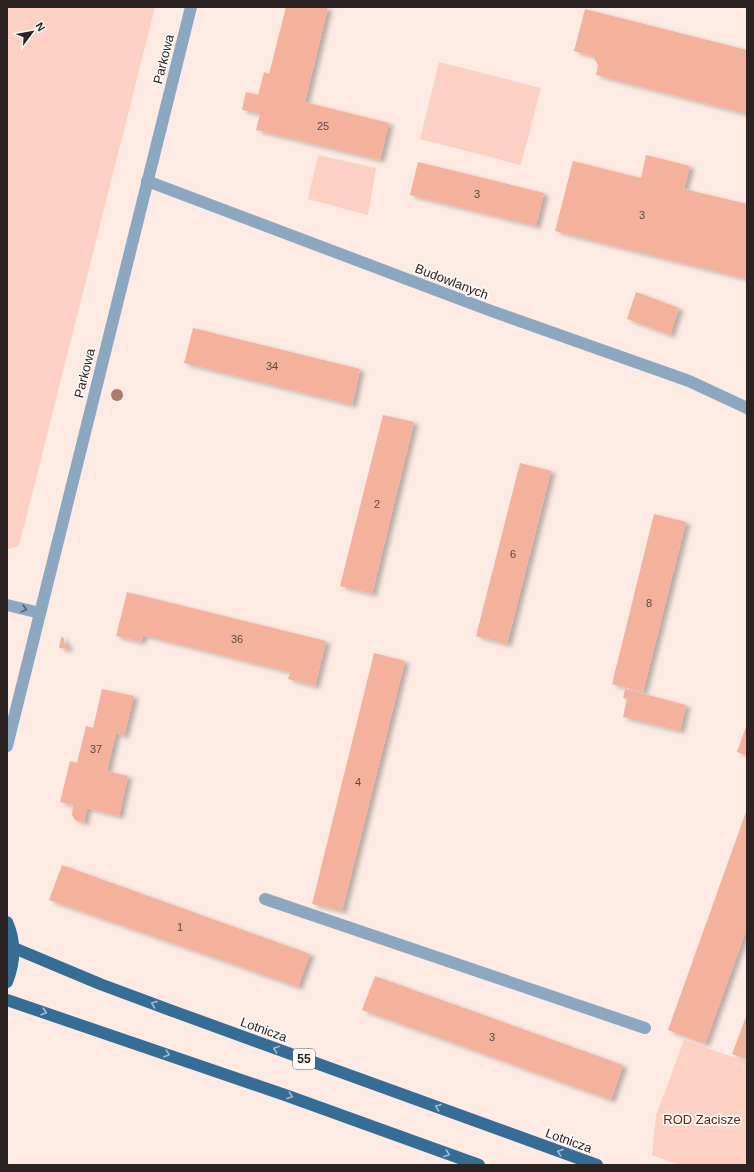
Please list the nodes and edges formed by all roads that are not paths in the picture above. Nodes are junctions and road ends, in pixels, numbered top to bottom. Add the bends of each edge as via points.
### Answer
1 (191, 7) edge
2 (147, 181) junction
3 (747, 408) edge
4 (7, 605) edge
5 (40, 613) junction
6 (7, 746) edge
7 (265, 899) dead end
8 (7, 922) edge
9 (14, 948) junction
10 (7, 982) edge
11 (7, 1000) edge
12 (645, 1028) dead end
13 (479, 1165) edge
14 (597, 1165) edge

1 - 2 street, Parkowa
2 - 3 street, Budowlanych via 486,309 689,381
2 - 5 street, Parkowa
4 -> 5 street
5 - 6 street, Parkowa
7 - 12 street
8 - 9 main road
9 - 10 main road via 13,965
14 -> 9 main road, Lotnicza / 55 via 100,984
11 -> 13 main road via 285,1095

